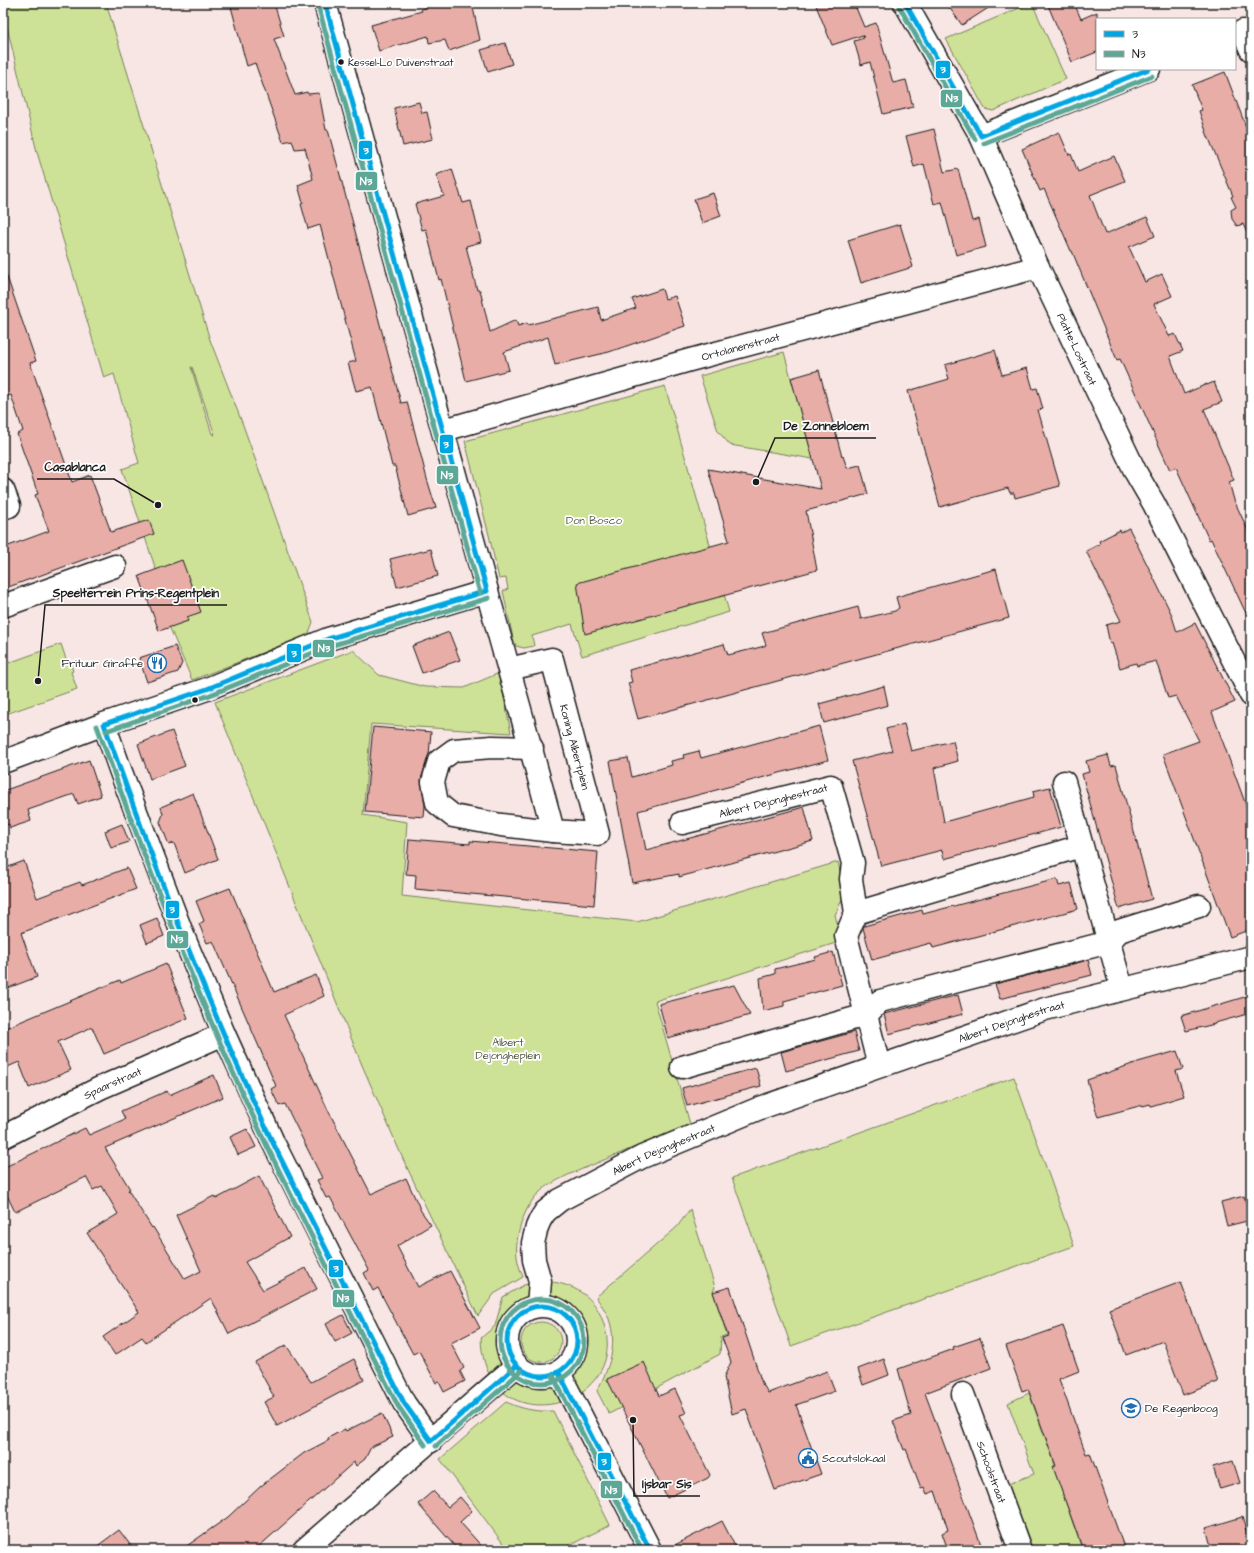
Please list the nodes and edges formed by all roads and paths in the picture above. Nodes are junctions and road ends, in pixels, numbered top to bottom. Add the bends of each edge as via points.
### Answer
1 (325, 3) edge
2 (905, 3) edge
3 (1146, 70) edge
4 (981, 136) junction
5 (1038, 268) junction
6 (444, 430) junction
7 (3, 490) edge
8 (3, 508) edge
9 (115, 566) dead end
10 (487, 591) junction
11 (3, 606) edge
12 (509, 669) junction
13 (1251, 695) edge
14 (104, 724) junction
15 (532, 748) junction
16 (3, 762) edge
17 (1064, 782) dead end
18 (682, 823) dead end
19 (553, 831) junction
20 (1081, 846) junction
21 (1199, 906) dead end
22 (856, 913) junction
23 (1109, 942) junction
24 (1251, 957) edge
25 (1122, 989) junction
26 (866, 1015) junction
27 (224, 1034) junction
28 (879, 1066) junction
29 (682, 1067) dead end
30 (3, 1137) edge
31 (538, 1306) junction
32 (516, 1366) junction
33 (559, 1373) junction
34 (963, 1394) dead end
35 (431, 1441) junction
36 (304, 1550) edge
37 (650, 1550) edge
38 (1020, 1550) edge

1 - 6 street
2 - 4 street, Platte-Lostraat
3 - 4 street
4 - 5 street, Platte-Lostraat
5 - 6 street, Ortolanenstraat via 690,360
5 - 13 street, Platte-Lostraat via 1136,473
6 - 10 street
7 - 8 street via 9,506
9 - 11 street
10 - 12 street
10 - 14 street via 328,639 207,689
12 - 15 street
12 - 19 street, Koning Albertplein via 552,659 598,834
14 - 16 street
14 - 27 street via 182,933
15 - 19 street
15 - 19 street, Koning Albertplein via 492,747 454,750 439,761 433,782 437,803 453,816
17 - 20 street
18 - 22 street, Albert Dejonghestraat via 831,786 854,863 851,879
20 - 22 street
20 - 23 street
21 - 23 street via 1119,931
22 - 26 street via 846,936
23 - 25 street
23 - 26 street via 880,1001
24 - 25 street, Albert Dejonghestraat
25 - 28 street, Albert Dejonghestraat via 1045,1009
26 - 28 street
26 - 29 street
27 - 30 street, Spaarstraat via 100,1088
27 - 35 street via 272,1142 404,1403
28 - 31 street, Albert Dejonghestraat via 760,1108 673,1143 552,1206 540,1220 533,1243 534,1260 540,1281
31 - 32 street via 526,1310 516,1318 508,1333 506,1342
31 - 33 street via 562,1311 572,1323 578,1337 571,1363
32 - 33 street via 530,1375 546,1377
32 - 35 street
33 - 37 street
34 - 38 street, Schoolstraat
35 - 36 street

